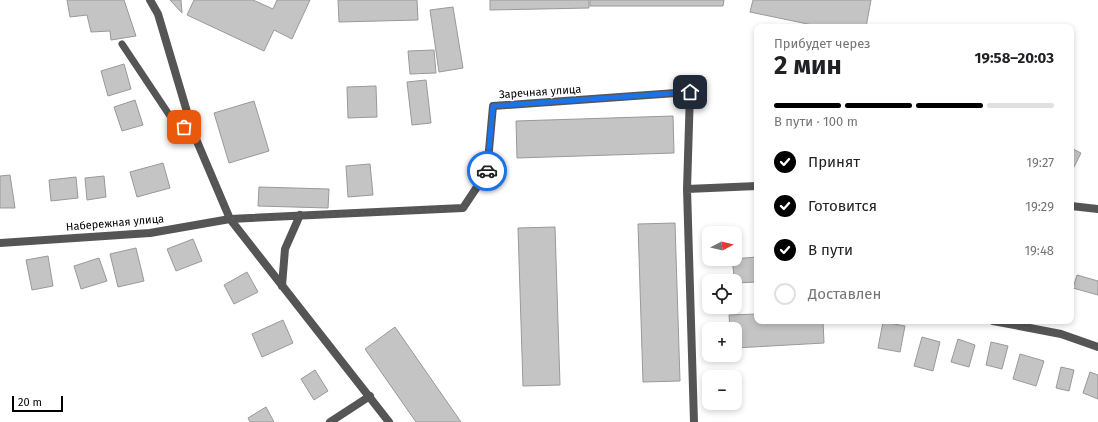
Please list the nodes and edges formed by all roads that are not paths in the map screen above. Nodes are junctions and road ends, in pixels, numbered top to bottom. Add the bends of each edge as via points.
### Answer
1 (150, 0) edge
2 (122, 44) dead end
3 (193, 132) junction
4 (754, 186) edge
5 (688, 189) junction
6 (1074, 206) edge
7 (1098, 209) edge
8 (300, 215) junction
9 (230, 219) junction
10 (0, 243) edge
11 (282, 286) junction
12 (1009, 324) edge
13 (1098, 346) edge
14 (370, 396) junction
15 (330, 422) edge
16 (389, 422) edge
17 (694, 422) edge

1 - 3 street via 158,14
2 - 3 lane via 174,122
3 - 9 street
4 - 5 street
5 - 8 street, Заречная улица via 690,92 493,106 487,172 463,208
5 - 17 street, Заречная улица
6 - 7 street
8 - 9 street, Заречная улица
8 - 11 street via 285,248
9 - 10 street, Набережная улица via 150,233
9 - 11 street
11 - 14 street
12 - 13 street via 1061,334
14 - 15 street
14 - 16 street

